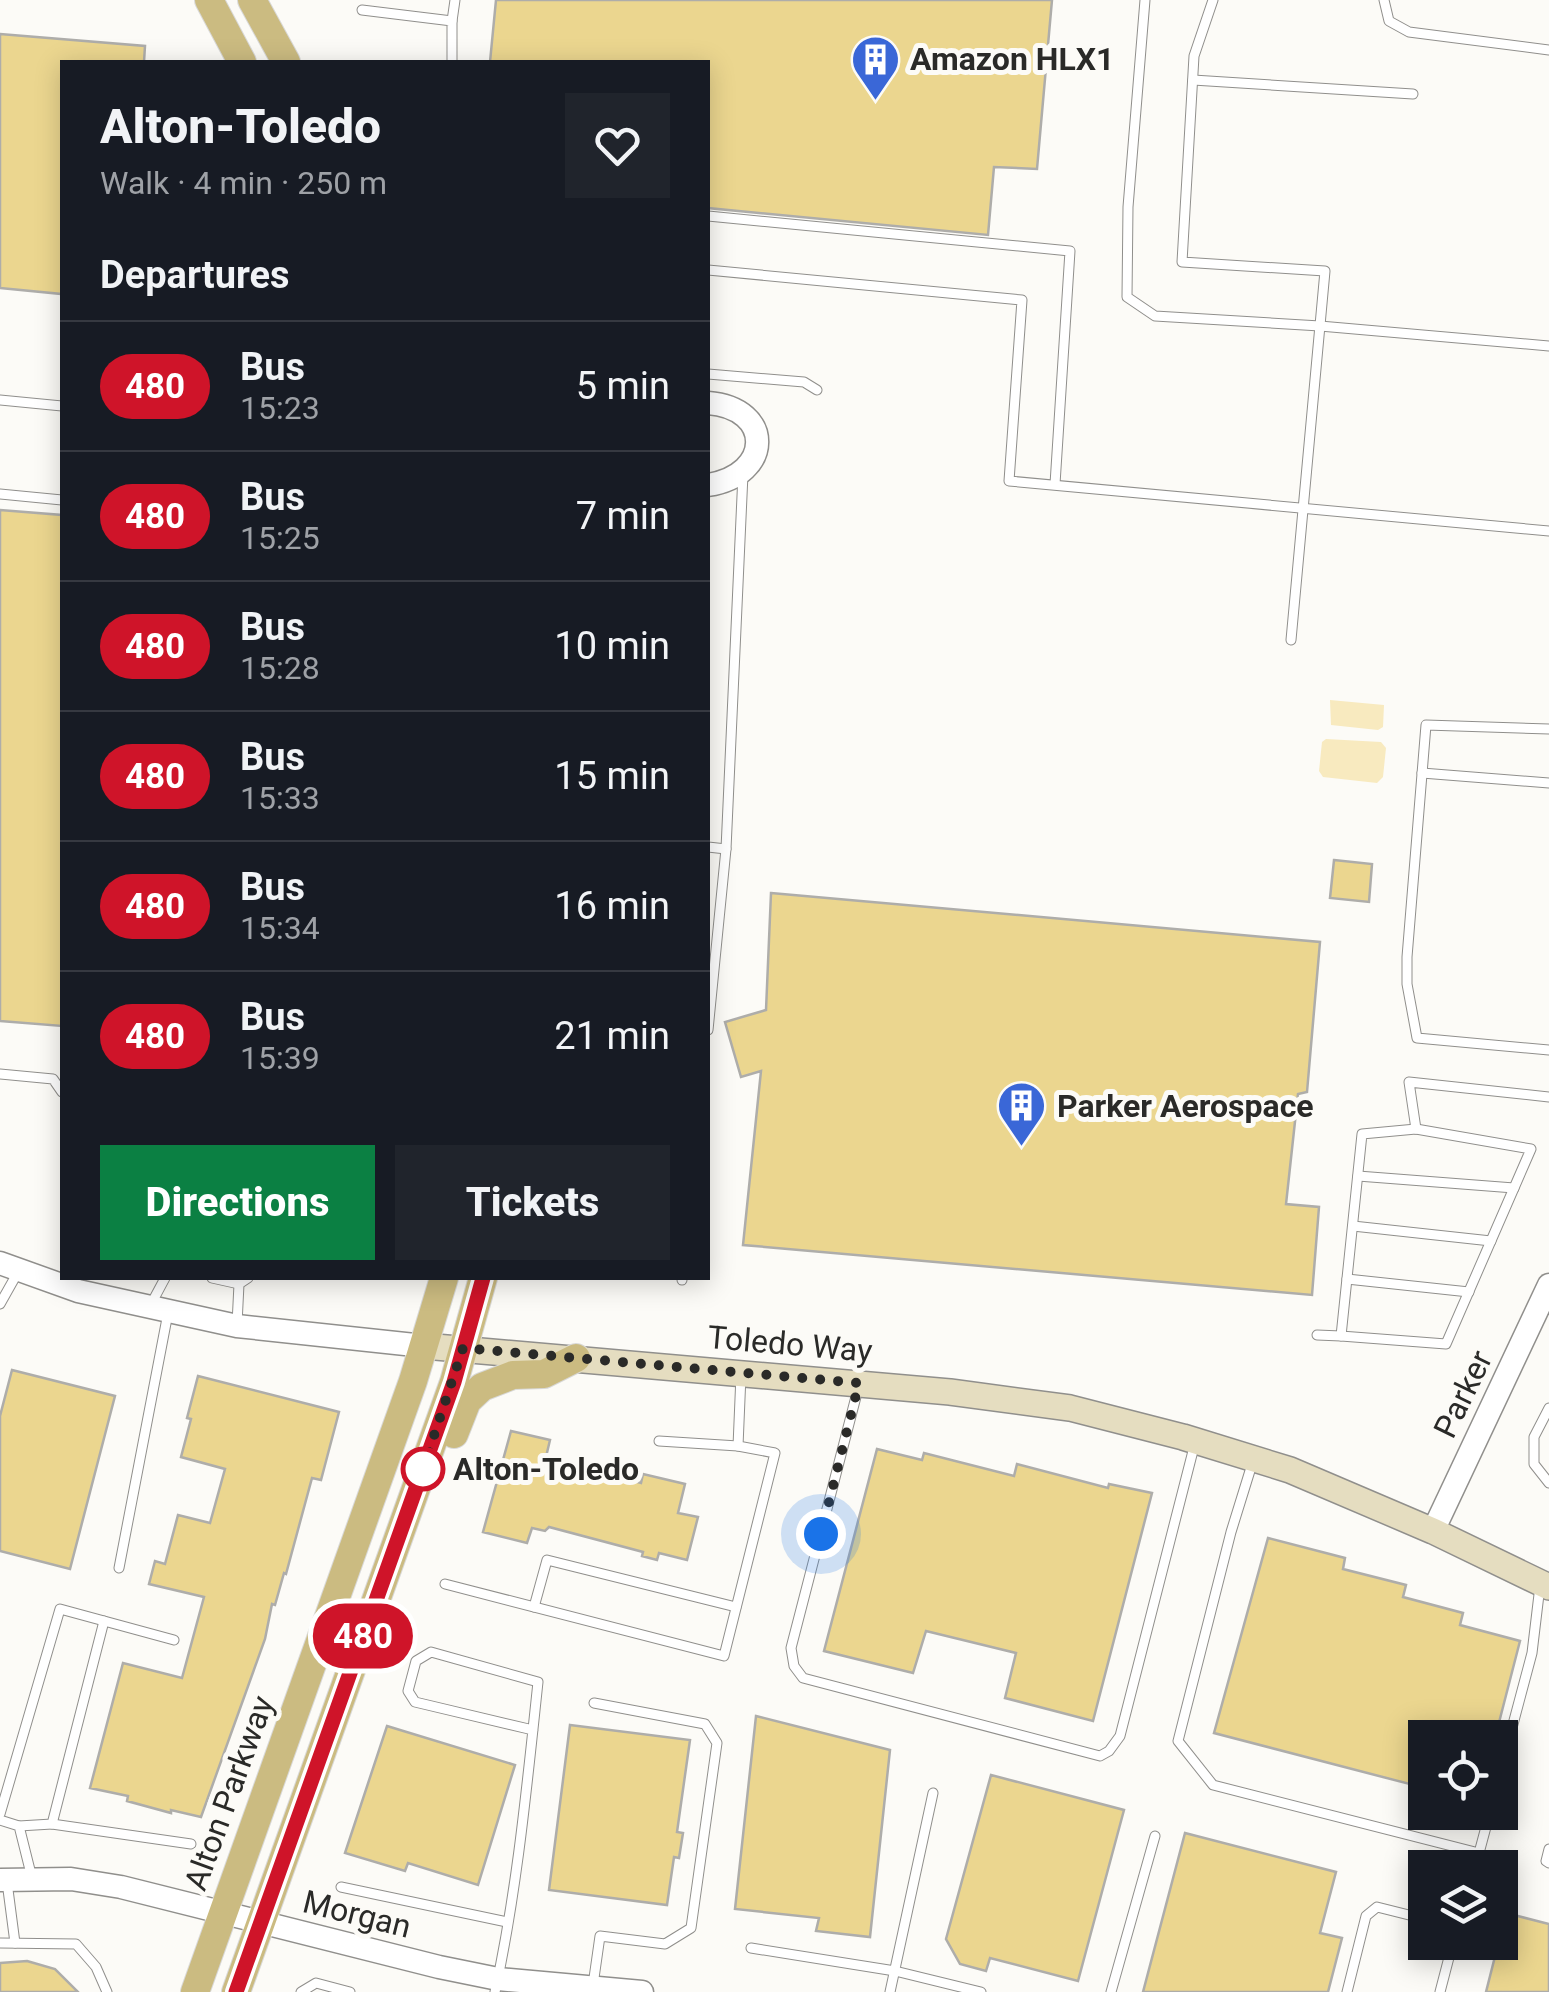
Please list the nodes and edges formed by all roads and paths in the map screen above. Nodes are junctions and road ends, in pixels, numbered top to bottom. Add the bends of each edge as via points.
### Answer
1 (209, 0) edge
2 (252, 0) edge
3 (455, 0) edge
4 (1144, 0) edge
5 (1213, 0) edge
6 (1384, 0) edge
7 (362, 10) dead end
8 (452, 21) junction
9 (1549, 50) edge
10 (241, 60) edge
11 (285, 60) edge
12 (452, 60) edge
13 (1193, 80) junction
14 (1413, 94) dead end
15 (710, 216) edge
16 (710, 270) edge
17 (1320, 326) junction
18 (1549, 346) edge
19 (710, 374) edge
20 (817, 390) dead end
21 (0, 400) edge
22 (710, 403) edge
23 (60, 406) edge
24 (743, 474) junction
25 (1054, 484) junction
26 (710, 485) edge
27 (0, 494) edge
28 (60, 500) edge
29 (1301, 507) junction
30 (1549, 530) edge
31 (1291, 640) dead end
32 (1549, 729) edge
33 (1422, 773) junction
34 (1549, 783) edge
35 (710, 847) edge
36 (726, 849) junction
37 (710, 1010) edge
38 (1549, 1050) edge
39 (0, 1074) edge
40 (60, 1089) edge
41 (1549, 1097) edge
42 (1416, 1129) junction
43 (1358, 1176) junction
44 (1514, 1188) junction
45 (1352, 1226) junction
46 (1491, 1241) junction
47 (10, 1266) edge
48 (1347, 1279) junction
49 (164, 1280) edge
50 (443, 1280) edge
51 (482, 1280) edge
52 (244, 1281) edge
53 (1549, 1285) edge
54 (1469, 1292) junction
55 (0, 1304) edge
56 (158, 1311) junction
57 (1543, 1318) edge
58 (237, 1326) junction
59 (1317, 1336) dead end
60 (1341, 1336) junction
61 (424, 1346) junction
62 (463, 1348) junction
63 (576, 1358) junction
64 (742, 1372) junction
65 (859, 1383) junction
66 (1549, 1408) edge
67 (658, 1441) dead end
68 (1196, 1441) junction
69 (738, 1446) junction
70 (1254, 1459) junction
71 (1549, 1482) edge
72 (401, 1530) junction
73 (1433, 1531) junction
74 (119, 1568) dead end
75 (446, 1584) dead end
76 (1545, 1585) edge
77 (534, 1607) junction
78 (736, 1607) junction
79 (104, 1621) junction
80 (174, 1640) dead end
81 (594, 1704) dead end
82 (1514, 1720) edge
83 (533, 1730) junction
84 (933, 1793) dead end
85 (0, 1817) edge
86 (52, 1824) junction
87 (19, 1826) junction
88 (1485, 1830) edge
89 (1155, 1836) dead end
90 (191, 1844) dead end
91 (1549, 1849) edge
92 (1549, 1864) edge
93 (32, 1878) junction
94 (4, 1880) edge
95 (341, 1887) dead end
96 (223, 1914) junction
97 (1408, 1915) edge
98 (506, 1922) junction
99 (260, 1924) junction
100 (15, 1942) junction
101 (0, 1944) edge
102 (751, 1948) dead end
103 (1448, 1960) edge
104 (895, 1970) junction
105 (497, 1986) edge
106 (592, 1988) junction
107 (107, 1992) edge
108 (194, 1992) edge
109 (236, 1992) edge
110 (301, 1992) edge
111 (350, 1992) edge
112 (642, 1992) edge
113 (890, 1992) edge
114 (980, 1992) edge
115 (1110, 1992) edge
116 (1347, 1992) edge
117 (1440, 1992) edge

1 - 10 main road
2 - 11 main road
3 - 8 lane
4 - 17 lane via 1127,297 1155,316
5 - 13 lane
6 - 9 lane via 1389,21 1408,32
7 - 8 lane
8 - 12 lane
13 - 14 lane
13 - 17 lane via 1182,262 1325,271
15 - 25 lane via 1070,251
16 - 25 lane via 1022,300 1009,481
17 - 18 lane
17 - 29 lane
19 - 20 lane via 804,382
21 - 23 lane
22 - 24 street via 747,416 756,430 754,458
24 - 26 street
24 - 36 lane
25 - 29 lane
27 - 28 lane
29 - 30 lane
29 - 31 lane
32 - 33 lane via 1426,725
33 - 34 lane
33 - 38 lane via 1407,957 1418,1038
35 - 36 lane
36 - 37 lane
39 - 40 lane via 53,1079
41 - 42 lane via 1409,1082
42 - 43 lane via 1362,1134
42 - 44 lane via 1532,1149
43 - 44 lane
43 - 45 lane
44 - 46 lane
45 - 46 lane
45 - 48 lane
46 - 54 lane
47 - 55 lane
47 - 56 street, Toledo Way
48 - 54 lane
48 - 60 lane
49 - 56 lane
50 - 61 main road, Alton Parkway
51 - 62 main road
52 - 58 lane
53 - 57 street, Parker
54 - 60 lane via 1446,1344
56 - 58 street, Toledo Way
56 - 74 lane
57 - 73 street, Parker
58 - 61 street, Toledo Way
59 - 60 lane
61 - 62 main road, Toledo Way
61 - 96 main road, Alton Parkway
62 - 63 main road, Toledo Way
62 - 72 main road
63 - 64 main road, Toledo Way
63 - 72 main road via 544,1374 482,1386 467,1401 425,1508
64 - 65 main road, Toledo Way
64 - 69 lane
65 - 68 main road, Toledo Way via 1025,1400
65 - 68 lane via 791,1648 797,1672 1100,1756 1120,1736
66 - 71 lane via 1534,1437 1534,1464
67 - 69 lane
68 - 70 main road, Toledo Way
69 - 78 lane via 775,1453
70 - 73 main road, Toledo Way
70 - 88 lane via 1178,1741 1213,1785 1479,1853
72 - 99 main road
73 - 76 main road, Toledo Way
75 - 77 lane
76 - 82 lane
77 - 78 lane via 547,1560
77 - 78 lane via 724,1656
79 - 80 lane
79 - 85 lane via 60,1608
79 - 86 lane
81 - 106 lane via 706,1724 717,1743 691,1928 664,1944 600,1936
83 - 83 lane via 538,1682 432,1652 416,1661 408,1691 415,1702
83 - 98 lane
84 - 104 lane
85 - 87 lane
86 - 87 lane
86 - 90 lane
87 - 93 lane
89 - 115 lane
91 - 92 lane
93 - 94 street, Morgan
93 - 96 street, Morgan via 120,1887
94 - 100 lane
95 - 98 lane
96 - 99 street, Morgan
96 - 108 main road, Alton Parkway
97 - 116 lane via 1377,1907 1366,1916
98 - 105 lane
99 - 105 street, Morgan
99 - 109 main road
100 - 101 lane
100 - 107 lane via 76,1944
102 - 104 lane
103 - 117 lane
104 - 113 lane
104 - 114 lane
105 - 106 street, Morgan
106 - 112 street, Morgan
110 - 111 lane via 316,1983

